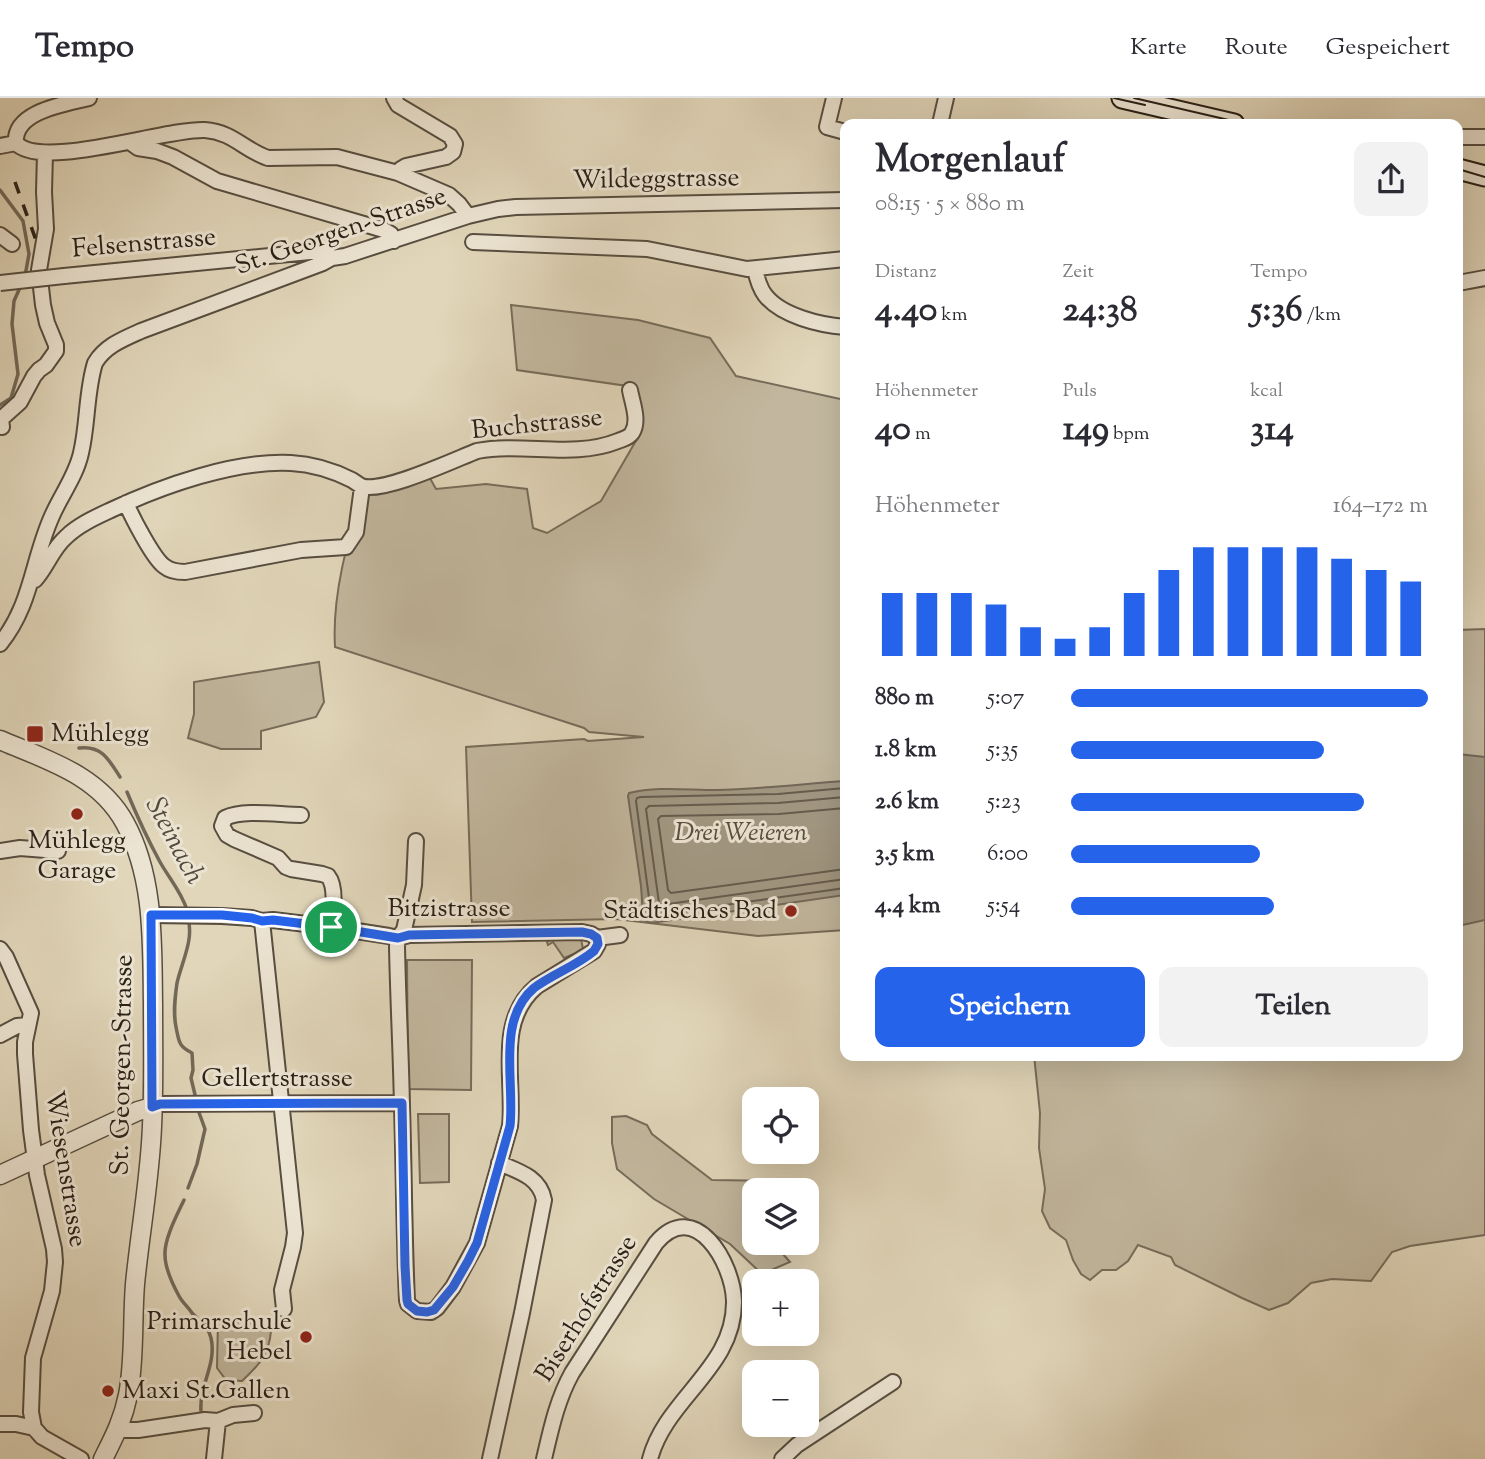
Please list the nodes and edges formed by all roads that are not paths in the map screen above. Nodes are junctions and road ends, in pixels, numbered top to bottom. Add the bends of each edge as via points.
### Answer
1 (89, 98) edge
2 (394, 98) edge
3 (834, 98) edge
4 (946, 98) edge
5 (1122, 98) edge
6 (941, 119) edge
7 (1212, 119) edge
8 (840, 131) edge
9 (1463, 137) edge
10 (1485, 137) edge
11 (130, 142) junction
12 (16, 144) junction
13 (0, 146) edge
14 (45, 152) junction
15 (1463, 170) edge
16 (398, 173) junction
17 (1485, 176) edge
18 (1463, 182) edge
19 (1485, 188) edge
20 (840, 200) edge
21 (468, 216) junction
22 (0, 235) edge
23 (394, 240) junction
24 (473, 242) dead end
25 (12, 244) dead end
26 (332, 258) junction
27 (840, 259) edge
28 (755, 270) junction
29 (1485, 278) edge
30 (1463, 282) edge
31 (0, 283) edge
32 (840, 326) edge
33 (630, 390) dead end
34 (1, 421) edge
35 (362, 487) junction
36 (126, 503) junction
37 (31, 585) junction
38 (0, 644) edge
39 (0, 740) edge
40 (301, 816) dead end
41 (416, 841) dead end
42 (58, 851) dead end
43 (0, 852) edge
44 (151, 915) junction
45 (262, 921) junction
46 (331, 927) junction
47 (620, 935) dead end
48 (398, 938) junction
49 (597, 938) junction
50 (0, 949) edge
51 (28, 1026) junction
52 (0, 1035) edge
53 (402, 1103) junction
54 (280, 1104) junction
55 (152, 1107) junction
56 (35, 1158) junction
57 (499, 1163) junction
58 (0, 1175) edge
59 (284, 1309) dead end
60 (893, 1382) dead end
61 (254, 1413) dead end
62 (218, 1421) junction
63 (0, 1424) edge
64 (119, 1427) junction
65 (34, 1428) junction
66 (81, 1459) edge
67 (103, 1459) edge
68 (214, 1459) edge
69 (490, 1459) edge
70 (544, 1459) edge
71 (650, 1459) edge
72 (782, 1459) edge

1 - 12 street via 32,117 17,132
2 - 16 street via 455,144 446,157 406,166
3 - 8 street via 827,127
4 - 6 street
5 - 7 main road
9 - 10 street
11 - 14 street, St. Georgen-Strasse
11 - 16 street, St. Georgen-Strasse via 206,130 226,134 268,158 337,158
11 - 23 street via 173,157 217,181 389,232
12 - 13 street, St. Georgen-Strasse
12 - 14 street, St. Georgen-Strasse
14 - 34 street via 46,229 39,270 47,323 56,345 20,402
15 - 17 main road
16 - 21 street, St. Georgen-Strasse via 449,195
18 - 19 main road
20 - 21 street, Wildeggstrasse via 516,208
21 - 23 street, St. Georgen-Strasse
22 - 25 street
23 - 26 street, St. Georgen-Strasse
24 - 28 street via 647,248
26 - 31 street, Felsenstrasse, bridge via 320,251
26 - 37 street, St. Georgen-Strasse via 141,331 99,356 80,457 48,525
27 - 28 street
28 - 32 street via 763,292 779,307 810,321
29 - 30 street
33 - 35 street, Buchstrasse via 635,419 627,438 592,449 477,451 402,481
35 - 36 street via 308,465 265,463 185,480
35 - 36 street via 356,532 346,547 269,555 185,572 159,562
36 - 37 street via 66,536
37 - 38 street, St. Georgen-Strasse via 18,618
39 - 44 street, St. Georgen-Strasse via 92,783 109,800 131,836
40 - 46 street via 248,813 225,818 222,826 234,839 278,858 286,867 328,876 334,912
41 - 48 street via 414,885
42 - 43 street via 20,848
44 - 45 street, Bitzistrasse
44 - 55 street, St. Georgen-Strasse
45 - 46 street, Bitzistrasse
45 - 54 street
46 - 48 street, Bitzistrasse
47 - 49 street, Bitzistrasse
48 - 49 street, Bitzistrasse via 582,932
48 - 53 street
49 - 57 street via 594,951 537,986 523,999 515,1016 510,1039 512,1111
50 - 51 street, Wiesenstrasse via 29,1007
51 - 52 street
51 - 56 street, Wiesenstrasse via 25,1054
53 - 54 street, Gellertstrasse
53 - 57 street via 405,1266 408,1304 417,1311 431,1312 453,1287 477,1243
54 - 55 street, Gellertstrasse
54 - 59 street via 295,1233 282,1290
55 - 56 street
55 - 64 street, St. Georgen-Strasse via 130,1383
56 - 58 street
56 - 65 street, Wiesenstrasse via 55,1262 33,1359
57 - 69 street, Biserhofstrasse via 530,1177 544,1200
60 - 72 street
61 - 62 street
62 - 64 street via 138,1430
62 - 68 street
63 - 65 street
64 - 67 street, St. Georgen-Strasse
65 - 66 street
70 - 71 street, Biserhofstrasse via 557,1405 572,1373 656,1243 673,1230 689,1228 709,1239 724,1261 733,1291 733,1318 722,1351 669,1417

